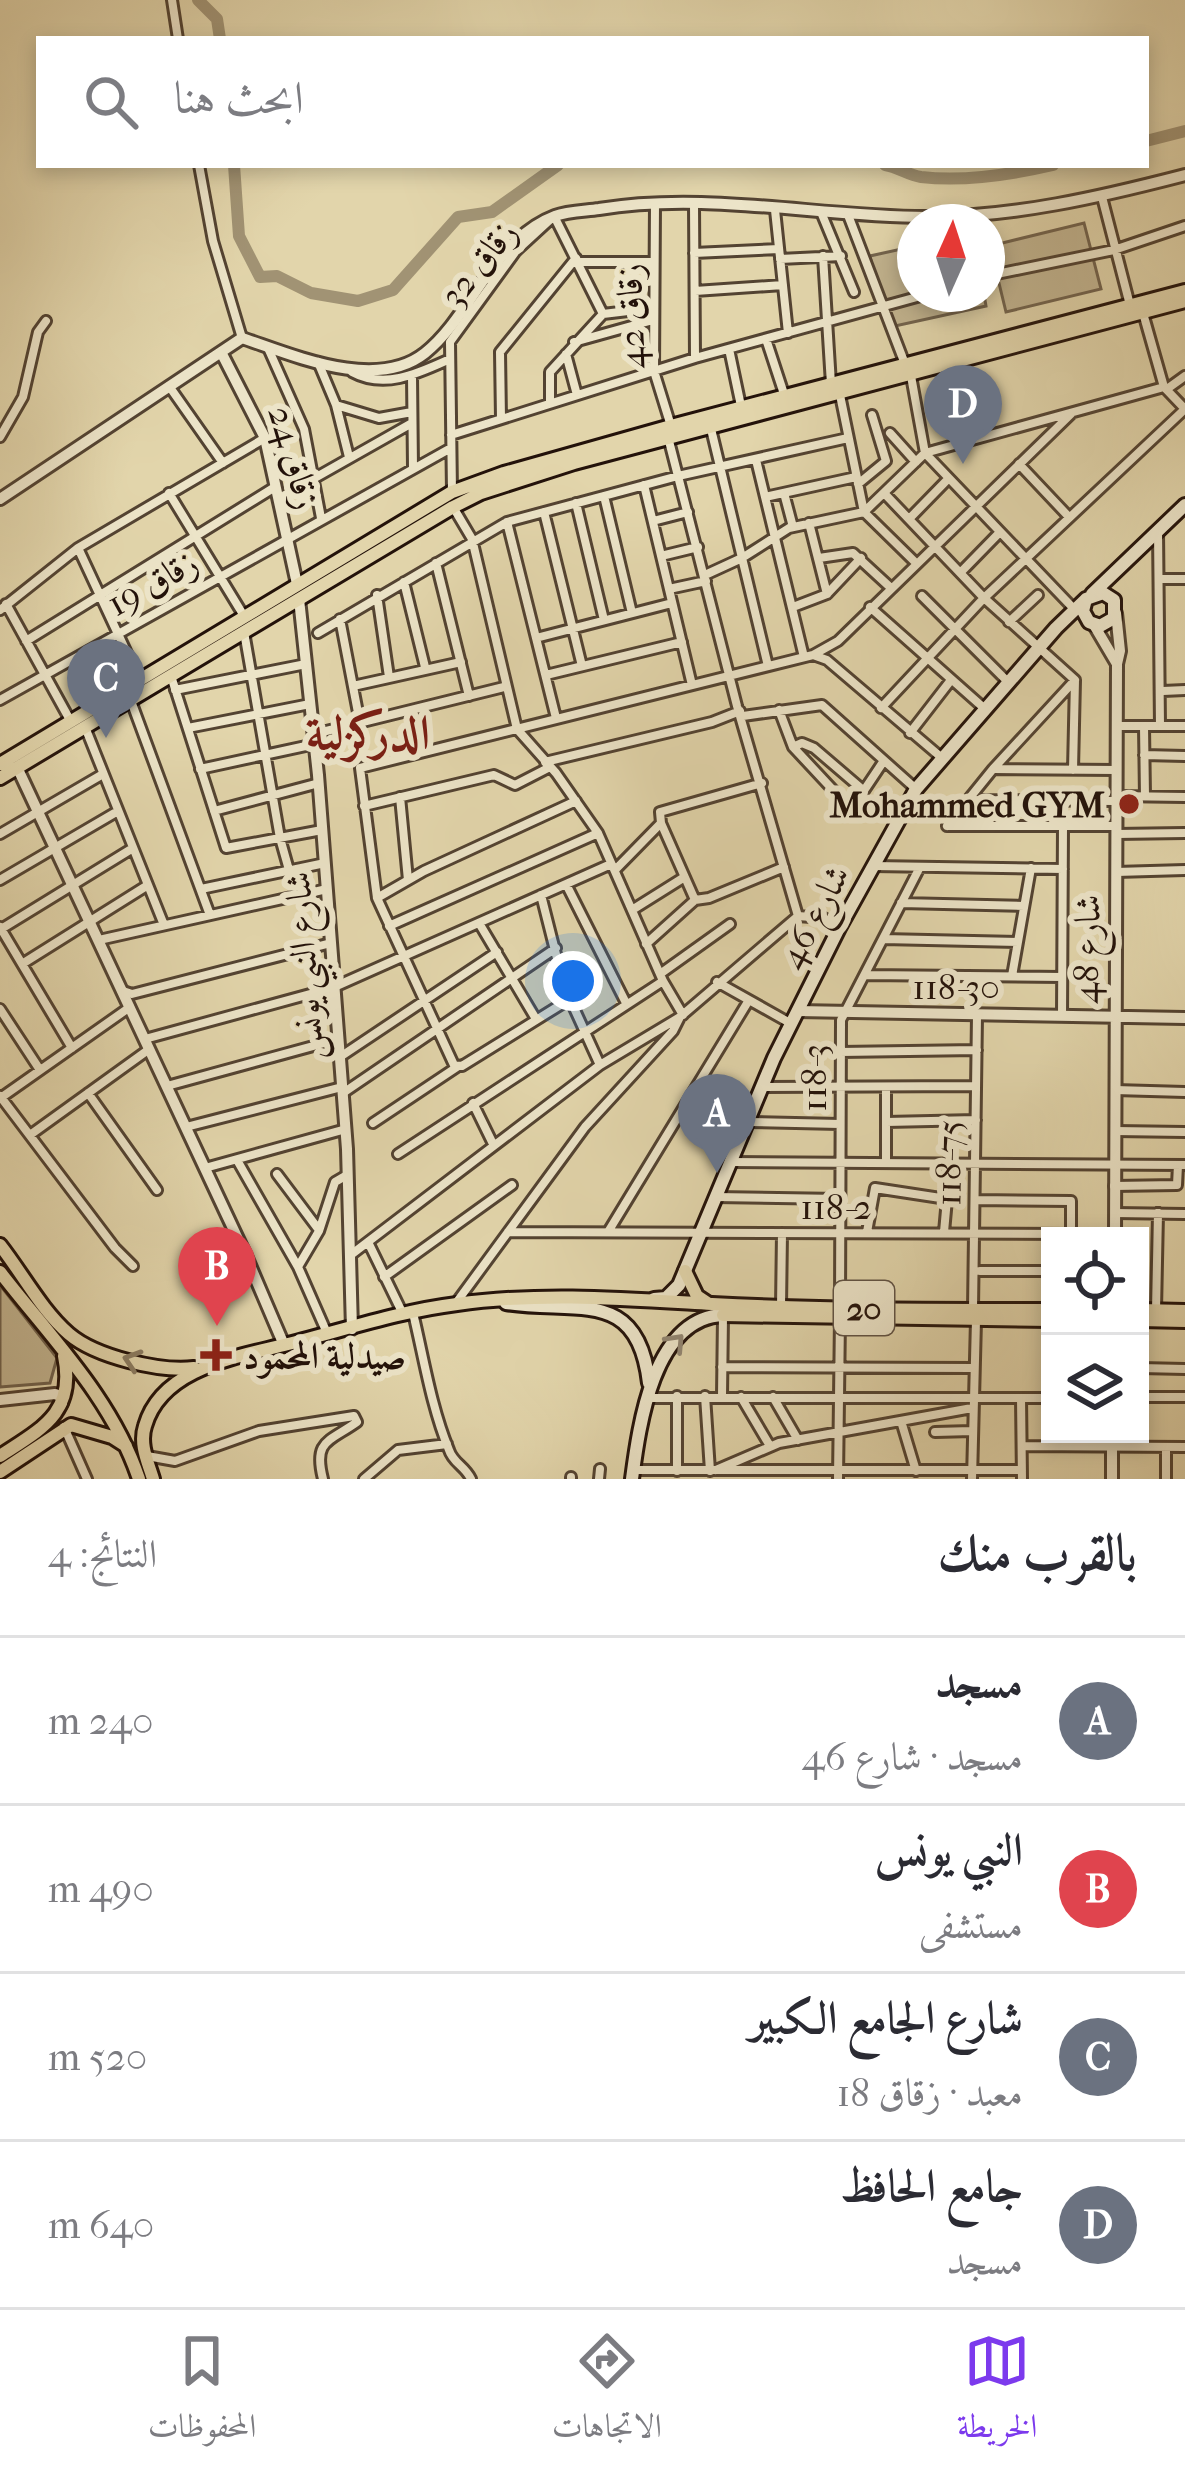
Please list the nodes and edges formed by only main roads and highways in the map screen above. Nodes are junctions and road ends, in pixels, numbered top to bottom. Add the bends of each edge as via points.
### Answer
1 (1185, 291) edge
2 (1185, 301) edge
3 (1137, 309) junction
4 (835, 390) junction
5 (670, 433) junction
6 (1185, 506) edge
7 (1124, 564) junction
8 (298, 591) junction
9 (1084, 601) junction
10 (1116, 609) junction
11 (1092, 624) junction
12 (1056, 628) junction
13 (0, 764) edge
14 (0, 778) edge
15 (0, 1245) edge
16 (685, 1270) junction
17 (0, 1271) edge
18 (646, 1299) junction
19 (502, 1302) junction
20 (710, 1304) junction
21 (1149, 1310) edge
22 (1041, 1311) edge
23 (1185, 1311) edge
24 (840, 1313) junction
25 (975, 1315) junction
26 (1041, 1319) edge
27 (1149, 1320) edge
28 (1185, 1321) edge
29 (61, 1350) junction
30 (213, 1364) junction
31 (648, 1394) junction
32 (130, 1452) junction
33 (0, 1456) edge
34 (0, 1472) edge
35 (632, 1475) edge
36 (140, 1479) edge
37 (153, 1479) edge

1 - 3 main road
2 - 3 main road
3 - 4 main road
4 - 5 main road via 784,397
4 - 5 main road via 711,429
5 - 8 main road via 453,499
6 - 7 main road, شارع 46
7 - 9 main road, شارع 46
7 - 10 main road
8 - 13 main road
8 - 14 main road via 173,683
9 - 10 main road via 1103,593
9 - 11 main road
9 - 12 main road, شارع 46
10 - 11 main road via 1106,625
11 - 12 main road
12 - 16 main road, شارع 46 via 916,789 795,1018
30 -> 15 main road via 153,1367 88,1345 59,1323
16 - 18 main road via 675,1292
16 - 20 main road
17 - 29 main road
18 - 19 main road
18 - 20 main road, 20
19 - 30 main road via 408,1314
19 - 31 main road via 616,1315 643,1347
20 - 24 main road, 20
21 - 23 main road
22 - 25 main road, 20
24 - 25 main road, 20
31 -> 24 main road, 20 via 670,1345 704,1317
25 - 26 main road, 20
27 - 28 main road
29 - 32 main road
29 - 33 main road via 62,1402 50,1422
30 - 37 main road via 173,1384 145,1425
31 - 35 main road
32 - 34 main road via 77,1424
32 - 36 main road

